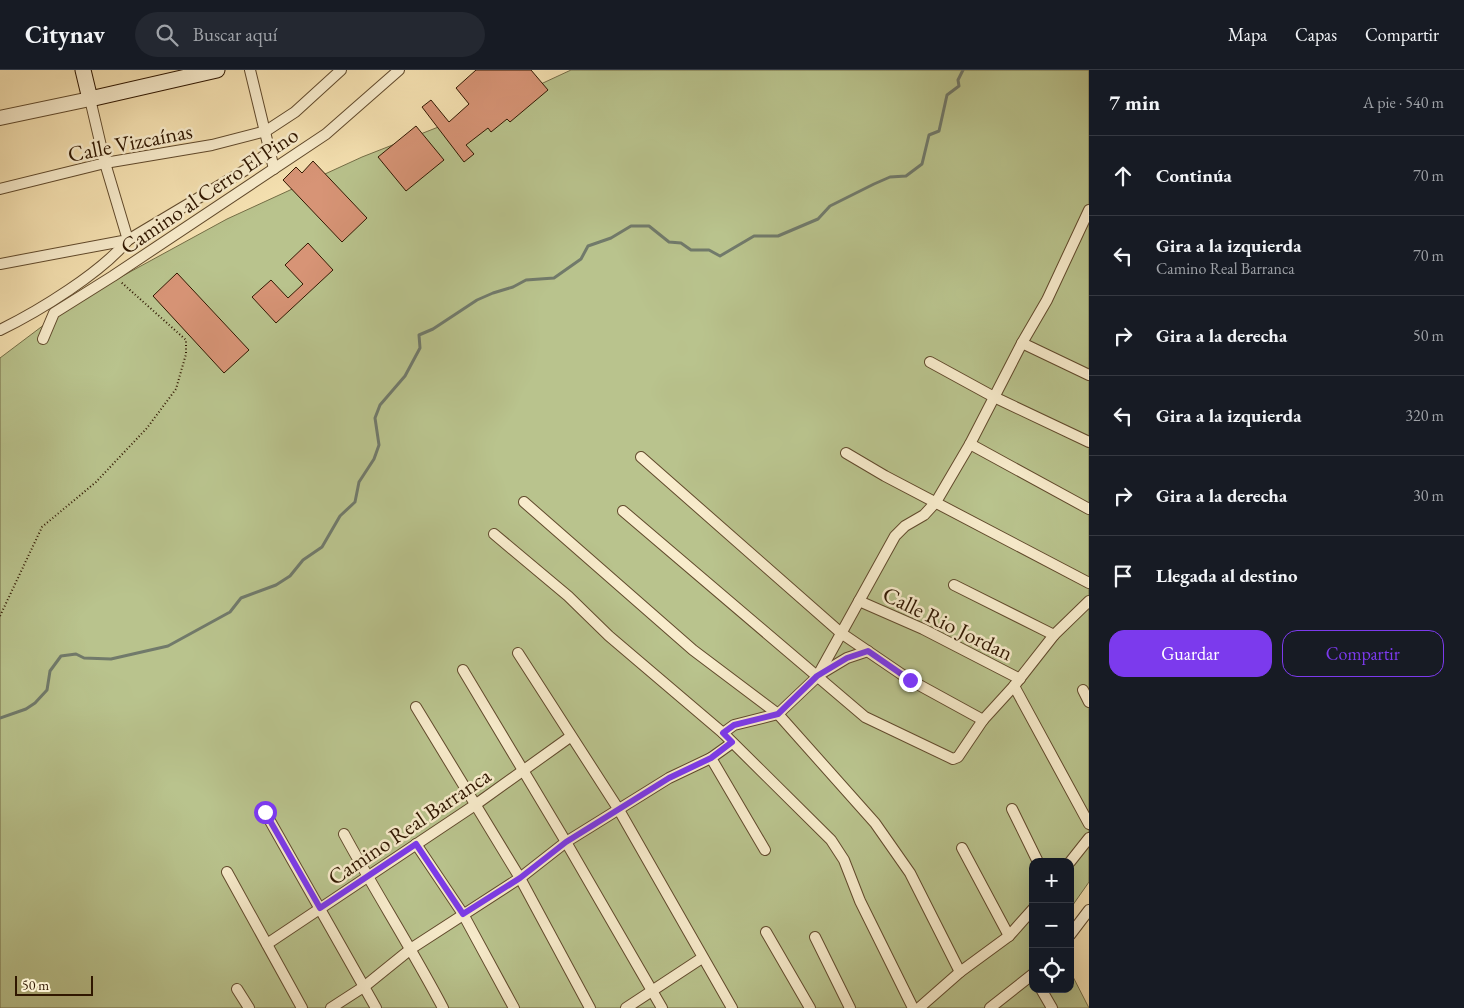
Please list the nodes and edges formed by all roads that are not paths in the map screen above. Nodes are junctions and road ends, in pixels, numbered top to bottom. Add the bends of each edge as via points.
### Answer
1 (83, 70) edge
2 (217, 70) edge
3 (250, 70) edge
4 (342, 70) edge
5 (399, 70) edge
6 (90, 99) junction
7 (0, 118) edge
8 (266, 131) junction
9 (270, 151) junction
10 (104, 163) junction
11 (274, 169) junction
12 (0, 189) edge
13 (1089, 210) edge
14 (128, 240) junction
15 (0, 264) edge
16 (0, 330) edge
17 (42, 339) dead end
18 (1022, 343) junction
19 (930, 362) dead end
20 (1089, 375) edge
21 (994, 397) junction
22 (1089, 442) edge
23 (970, 444) junction
24 (846, 453) dead end
25 (641, 457) dead end
26 (524, 502) dead end
27 (936, 502) junction
28 (1089, 509) edge
29 (623, 511) dead end
30 (494, 534) dead end
31 (1089, 583) edge
32 (954, 585) dead end
33 (859, 601) junction
34 (1089, 601) edge
35 (841, 633) junction
36 (1054, 635) junction
37 (868, 651) junction
38 (518, 653) dead end
39 (463, 670) dead end
40 (817, 676) junction
41 (1017, 683) junction
42 (1083, 690) dead end
43 (1089, 702) edge
44 (416, 707) dead end
45 (778, 714) junction
46 (983, 720) junction
47 (723, 733) junction
48 (570, 737) junction
49 (732, 742) junction
50 (711, 758) junction
51 (524, 770) junction
52 (475, 805) junction
53 (1012, 809) dead end
54 (619, 810) junction
55 (265, 812) dead end
56 (1089, 824) edge
57 (344, 834) dead end
58 (1089, 838) edge
59 (566, 842) junction
60 (416, 844) junction
61 (962, 848) dead end
62 (765, 850) dead end
63 (1036, 858) edge
64 (1073, 858) edge
65 (227, 872) dead end
66 (367, 877) junction
67 (520, 878) junction
68 (320, 908) junction
69 (1089, 910) edge
70 (463, 914) junction
71 (1029, 914) edge
72 (1074, 930) edge
73 (766, 932) dead end
74 (1009, 936) junction
75 (815, 938) dead end
76 (267, 944) junction
77 (412, 948) junction
78 (702, 958) junction
79 (960, 972) junction
80 (1029, 976) edge
81 (365, 986) junction
82 (237, 990) dead end
83 (651, 991) junction
84 (1043, 993) edge
85 (249, 1008) edge
86 (302, 1008) edge
87 (331, 1008) edge
88 (376, 1008) edge
89 (443, 1008) edge
90 (514, 1008) edge
91 (590, 1008) edge
92 (626, 1008) edge
93 (662, 1008) edge
94 (732, 1008) edge
95 (810, 1008) edge
96 (850, 1008) edge
97 (913, 1008) edge
98 (919, 1008) edge
99 (990, 1008) edge
100 (1052, 1008) edge

1 - 6 main road
2 - 6 main road
3 - 8 street
4 - 8 street, Calle Vizcaínas via 295,112
5 - 11 street, Camino al Cerro El Pino via 326,134
6 - 7 street
6 - 10 street
8 - 9 street
8 - 10 street, Calle Vizcaínas via 212,146
9 - 11 street
9 - 14 street via 247,169
10 - 12 street, Calle Vizcaínas
10 - 14 street
11 - 17 street, Camino al Cerro El Pino via 54,313
13 - 18 street via 1048,300
14 - 15 street
14 - 16 street via 114,256 29,316
18 - 20 street
18 - 21 street
19 - 21 street
21 - 22 street
21 - 23 street
23 - 27 street
23 - 28 street
24 - 27 street
25 - 35 street
26 - 45 street via 693,650
27 - 31 street
27 - 33 street via 895,536
29 - 40 street
30 - 47 street
32 - 36 street
33 - 35 street
33 - 41 street, Calle Rio Jordan via 924,629
34 - 36 street
35 - 37 street
35 - 40 street
36 - 41 street
37 - 40 street via 847,658
37 - 46 street via 910,680
38 - 48 street
39 - 51 street
40 - 45 street
40 - 46 street via 864,717 948,758 958,757
41 - 46 street
41 - 56 street
42 - 43 street
44 - 52 street
45 - 47 street via 734,725
45 - 79 street via 875,823 910,873
47 - 49 street
48 - 51 street, Camino Real Barranca
48 - 54 street
49 - 50 street
49 - 97 street via 831,840 844,860 860,901
50 - 54 street via 669,778
50 - 62 street
51 - 52 street, Camino Real Barranca
51 - 59 street
52 - 60 street, Camino Real Barranca
52 - 67 street
53 - 63 street
54 - 59 street
54 - 78 street
55 - 68 street
57 - 66 street
58 - 64 street
59 - 67 street
59 - 83 street
60 - 66 street, Camino Real Barranca
60 - 70 street
61 - 74 street
65 - 76 street
66 - 68 street, Camino Real Barranca
66 - 77 street
67 - 70 street
67 - 91 street
68 - 76 street, Camino Real Barranca
68 - 81 street
69 - 72 street
70 - 77 street
70 - 90 street
71 - 74 street
73 - 95 street
74 - 79 street
75 - 96 street
76 - 86 street
77 - 81 street
77 - 89 street
78 - 83 street
78 - 94 street
79 - 98 street
80 - 99 street
81 - 87 street
81 - 88 street
82 - 85 street
83 - 92 street
83 - 93 street
84 - 100 street

